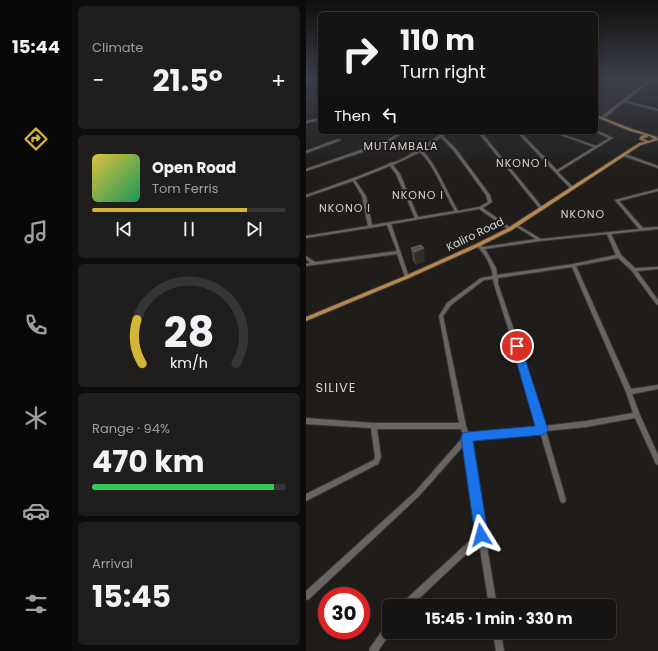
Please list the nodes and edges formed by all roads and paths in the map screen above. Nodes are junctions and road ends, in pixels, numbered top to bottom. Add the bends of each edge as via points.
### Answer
1 (613, 109) edge
2 (598, 117) edge
3 (602, 118) junction
4 (318, 119) edge
5 (306, 122) edge
6 (631, 130) junction
7 (598, 132) edge
8 (400, 134) edge
9 (481, 134) edge
10 (520, 134) edge
11 (559, 134) edge
12 (649, 135) junction
13 (442, 136) joint
14 (339, 140) dead end
15 (657, 140) edge
16 (641, 141) junction
17 (596, 147) junction
18 (420, 150) junction
19 (306, 152) edge
20 (624, 155) junction
21 (390, 164) junction
22 (658, 167) edge
23 (306, 170) edge
24 (556, 172) junction
25 (353, 179) junction
26 (572, 188) junction
27 (658, 190) edge
28 (306, 196) edge
29 (480, 208) junction
30 (541, 208) junction
31 (457, 212) junction
32 (417, 219) junction
33 (388, 224) junction
34 (516, 226) junction
35 (370, 227) junction
36 (658, 228) edge
37 (510, 229) junction
38 (642, 230) junction
39 (608, 233) junction
40 (306, 237) edge
41 (540, 240) junction
42 (480, 246) junction
43 (399, 252) junction
44 (619, 256) junction
45 (306, 257) edge
46 (313, 263) junction
47 (306, 265) edge
48 (573, 266) junction
49 (658, 268) edge
50 (634, 270) junction
51 (496, 276) junction
52 (407, 277) junction
53 (658, 303) edge
54 (306, 319) edge
55 (658, 387) edge
56 (629, 392) junction
57 (637, 415) junction
58 (306, 422) edge
59 (374, 426) junction
60 (463, 426) junction
61 (542, 430) junction
62 (467, 437) junction
63 (658, 462) edge
64 (306, 498) edge
65 (563, 500) dead end
66 (481, 535) junction
67 (306, 596) edge
68 (412, 599) edge
69 (492, 599) edge
70 (382, 638) edge
71 (498, 639) edge
72 (373, 651) edge
73 (500, 651) edge

1 - 3 street
2 - 3 main road
3 - 6 main road
4 - 5 street
6 - 12 main road
6 - 16 main road
7 - 17 street via 611,138
8 - 23 street via 384,143
9 - 30 street
10 - 24 street
11 - 17 street
12 - 15 main road
12 - 16 main road
13 - 18 street
13 - 29 street via 488,195 490,202
14 - 19 street
15 - 16 main road, Kaliro Road
16 - 20 main road, Kaliro Road
17 - 24 street
18 - 21 street
18 - 31 street
20 - 22 street
20 - 26 main road, Kaliro Road
21 - 25 street
21 - 32 street via 398,174
24 - 26 street
25 - 28 street
25 - 35 street via 364,196
26 - 30 main road, Kaliro Road
27 - 38 street via 617,200
29 - 31 street
29 - 37 street
30 - 34 main road, Kaliro Road
31 - 32 street
32 - 33 street
33 - 35 street
33 - 43 street
34 - 37 main road, Kaliro Road
34 - 41 street
35 - 40 street
36 - 38 street
37 - 42 main road, Kaliro Road
38 - 39 street
39 - 41 street
39 - 44 street
41 - 42 street
42 - 51 street via 491,261
42 - 52 main road, Kaliro Road
43 - 46 street
43 - 52 street
44 - 48 street
44 - 50 street
45 - 46 street
46 - 47 street
48 - 51 street
48 - 56 street
49 - 50 street
50 - 53 street
51 - 60 street via 476,283 450,304 441,316
51 - 61 street via 498,290
52 - 54 main road, Kaliro Road
55 - 56 street
56 - 57 street
57 - 61 street
57 - 63 street
58 - 59 street
59 - 60 street
59 - 64 street via 378,457 376,462
60 - 62 street
61 - 62 street
61 - 65 street
62 - 66 street
62 - 67 street via 418,494
66 - 68 street
66 - 69 street
70 - 72 street
71 - 73 street

